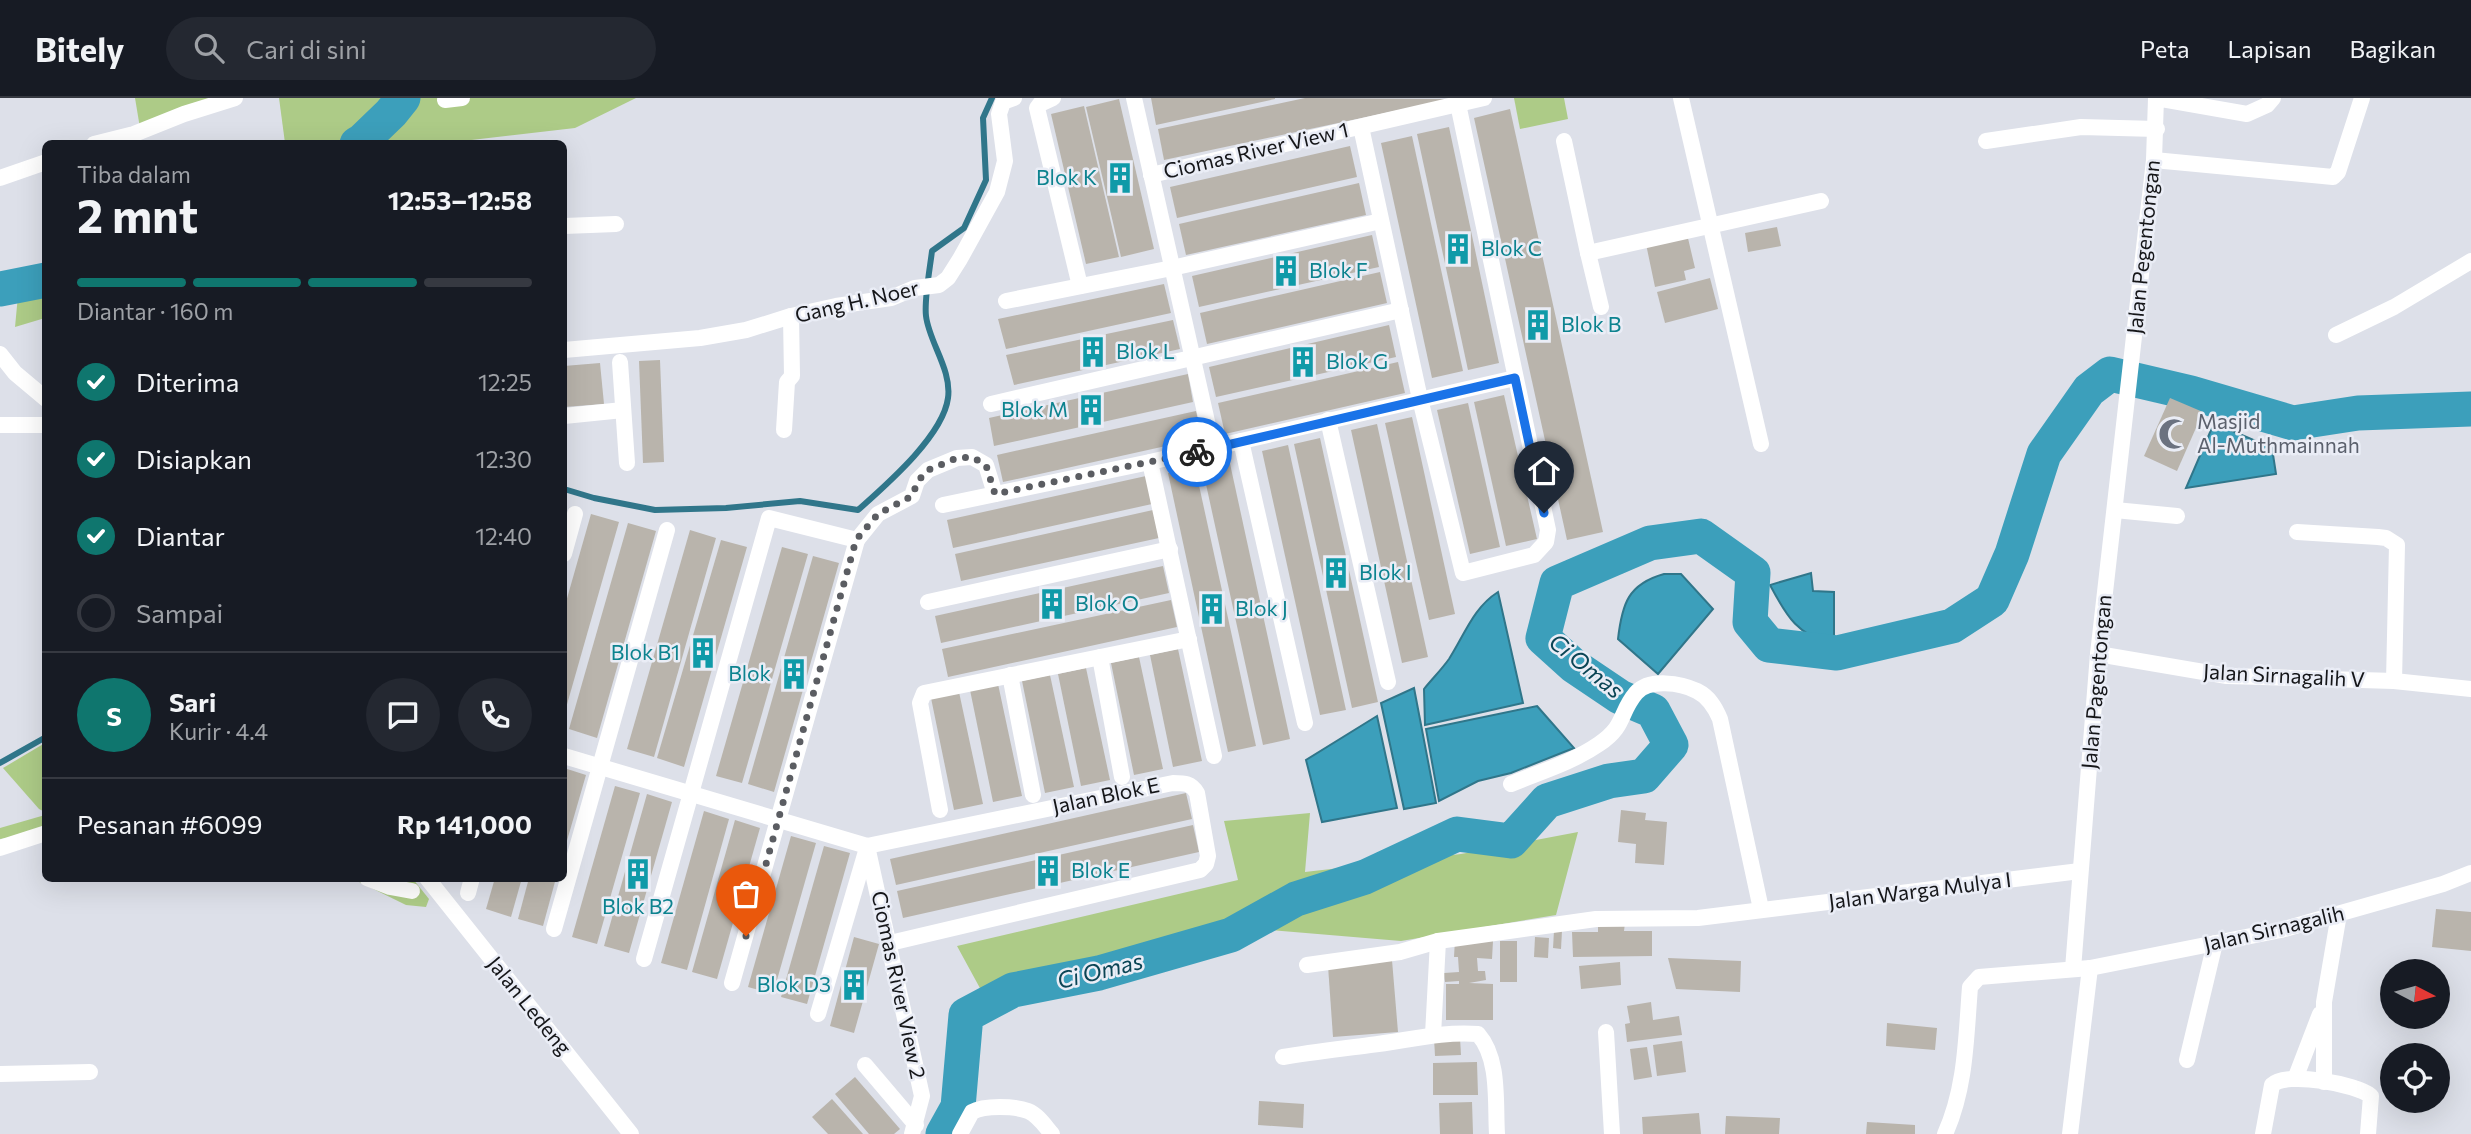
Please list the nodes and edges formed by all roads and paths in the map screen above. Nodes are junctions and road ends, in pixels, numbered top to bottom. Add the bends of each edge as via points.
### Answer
1 (235, 98) edge
2 (462, 98) edge
3 (1014, 98) edge
4 (1054, 98) edge
5 (1134, 98) edge
6 (1484, 98) edge
7 (1681, 98) edge
8 (2156, 98) edge
9 (2273, 98) edge
10 (2362, 98) edge
11 (445, 100) dead end
12 (1458, 104) junction
13 (1361, 127) junction
14 (2157, 129) junction
15 (110, 140) edge
16 (1564, 141) dead end
17 (1986, 141) dead end
18 (2154, 160) junction
19 (42, 163) edge
20 (1151, 175) junction
21 (0, 178) edge
22 (1821, 201) dead end
23 (1381, 220) junction
24 (616, 224) dead end
25 (567, 226) edge
26 (1710, 227) junction
27 (1588, 253) junction
28 (2471, 261) edge
29 (1172, 268) junction
30 (1080, 286) junction
31 (1006, 301) dead end
32 (1601, 307) dead end
33 (1401, 310) junction
34 (791, 316) junction
35 (2336, 335) dead end
36 (567, 350) edge
37 (0, 354) edge
38 (1193, 359) junction
39 (620, 362) dead end
40 (14, 376) edge
41 (1515, 378) junction
42 (42, 383) edge
43 (42, 396) edge
44 (2127, 396) joint
45 (1420, 399) junction
46 (991, 404) dead end
47 (623, 410) junction
48 (567, 416) edge
49 (1328, 420) junction
50 (0, 425) edge
51 (42, 425) edge
52 (784, 430) dead end
53 (1241, 441) junction
54 (1761, 444) dead end
55 (1213, 448) junction
56 (1150, 463) junction
57 (627, 464) dead end
58 (995, 494) junction
59 (943, 505) dead end
60 (2115, 510) junction
61 (575, 514) dead end
62 (2177, 516) dead end
63 (667, 530) dead end
64 (2297, 532) dead end
65 (856, 540) junction
66 (567, 543) edge
67 (1170, 549) junction
68 (928, 602) dead end
69 (1189, 639) junction
70 (2098, 654) junction
71 (1100, 657) junction
72 (1010, 676) junction
73 (2394, 681) junction
74 (1388, 682) dead end
75 (2471, 689) edge
76 (1305, 723) dead end
77 (1214, 756) dead end
78 (567, 757) edge
79 (601, 766) junction
80 (1122, 777) dead end
81 (1511, 784) dead end
82 (690, 792) junction
83 (1033, 795) dead end
84 (940, 810) dead end
85 (779, 819) junction
86 (42, 834) edge
87 (867, 846) junction
88 (0, 848) edge
89 (2080, 872) junction
90 (2471, 873) edge
91 (377, 882) edge
92 (430, 882) edge
93 (412, 891) dead end
94 (1761, 909) junction
95 (2339, 914) junction
96 (554, 929) dead end
97 (1438, 941) junction
98 (890, 943) junction
99 (2215, 943) junction
100 (644, 959) dead end
101 (1307, 965) dead end
102 (2090, 968) junction
103 (2073, 969) junction
104 (732, 983) dead end
105 (2324, 1002) junction
106 (818, 1014) dead end
107 (1606, 1032) dead end
108 (1433, 1035) junction
109 (1283, 1057) dead end
110 (2187, 1059) dead end
111 (865, 1065) dead end
112 (90, 1072) dead end
113 (0, 1074) edge
114 (2295, 1080) junction
115 (2324, 1082) junction
116 (914, 1129) edge
117 (631, 1134) edge
118 (960, 1134) edge
119 (1052, 1134) edge
120 (1497, 1134) edge
121 (1612, 1134) edge
122 (1945, 1134) edge
123 (2070, 1134) edge
124 (2263, 1134) edge
125 (2368, 1134) edge

1 - 15 street
2 - 11 street
3 - 34 street, Gang H. Noer via 1003,102 999,114 1005,161 997,192 948,278 939,285 891,298
4 - 30 street via 1038,108
5 - 20 street, Ciomas River View 1
6 - 12 street, Ciomas River View 1
7 - 26 street
8 - 9 street via 2247,114
8 - 14 street, Jalan Pegentongan
10 - 18 street via 2333,177
12 - 13 street, Ciomas River View 1
12 - 41 street, Ciomas River View 1
13 - 20 street, Ciomas River View 1
13 - 23 street, Ciomas River View 1
14 - 17 street via 2081,127
14 - 18 street, Jalan Pegentongan
16 - 27 street
18 - 44 street, Jalan Pegentongan
19 - 21 street
20 - 29 street, Ciomas River View 1
22 - 26 street
23 - 29 street
23 - 33 street, Ciomas River View 1
24 - 25 street
26 - 27 street
26 - 54 street
27 - 32 street
28 - 35 street
29 - 30 street
29 - 38 street, Ciomas River View 1
30 - 31 street
33 - 38 street
33 - 45 street, Ciomas River View 1
34 - 36 street, Gang H. Noer via 700,338
34 - 52 street via 792,376 787,383
37 - 40 street
38 - 46 street
38 - 55 street, Ciomas River View 1
39 - 47 street
40 - 42 street
40 - 43 street
41 - 45 street
41 - 45 street, Ciomas River View 1 via 1548,530 1546,542 1534,555 1462,573
44 - 60 street, Jalan Pagentongan
45 - 49 street
47 - 48 street
47 - 57 street
49 - 53 street
49 - 74 street
50 - 51 street
53 - 55 street
53 - 76 street
55 - 56 street
56 - 58 street
56 - 67 street
58 - 59 street
58 - 65 street via 986,465 972,457 957,458 928,470 912,496 878,514
60 - 62 street
60 - 70 street, Jalan Pagentongan
61 - 66 street
63 - 79 street
64 - 73 street via 2386,538 2397,545
65 - 82 street via 769,517
65 - 85 street
67 - 68 street
67 - 69 street
69 - 71 street
69 - 77 street
70 - 73 street, Jalan Sirnagalih V via 2227,676
70 - 89 street, Jalan Pagentongan
71 - 72 street
71 - 80 street
72 - 83 street
72 - 84 street via 924,693 920,702
73 - 75 street, Jalan Sirnagalih V
78 - 79 street
79 - 82 street
79 - 96 street
81 - 94 street via 1608,738 1618,729 1636,693 1648,685 1695,690 1716,709
82 - 85 street
82 - 100 street
85 - 87 street
85 - 104 street
86 - 88 street
87 - 98 street, Ciomas River View 2
87 - 98 street, Jalan Blok E via 1173,783 1185,783 1197,793 1208,856 1200,870
87 - 106 street, Ciomas River View 2
89 - 94 street, Jalan Warga Mulya I
89 - 103 street, Jalan Pagentongan
90 - 95 street, Jalan Sirnagalih
91 - 93 street
92 - 117 street, Jalan Ledeng
94 - 97 street, Jalan Warga Mulya I via 1698,918 1596,919
95 - 99 street, Jalan Sirnagalih
95 - 105 street
97 - 101 street, Jalan Warga Mulya I via 1401,952
97 - 108 street
98 - 116 street, Ciomas River View 2 via 922,1096
99 - 102 street, Jalan Sirnagalih
99 - 110 street
102 - 103 street, Jalan Sirnagalih
102 - 123 street
103 - 122 street, Jalan Sirnagalih via 1987,975 1974,981 1962,1084
105 - 114 street
105 - 115 street
107 - 121 street
108 - 109 street
108 - 120 street via 1478,1034 1488,1044
111 - 116 street, Ciomas River View 2
112 - 113 street
114 - 115 street
114 - 124 street via 2282,1079 2272,1085
115 - 125 street via 2364,1090 2371,1096
118 - 119 street via 972,1112 983,1108 1028,1111

